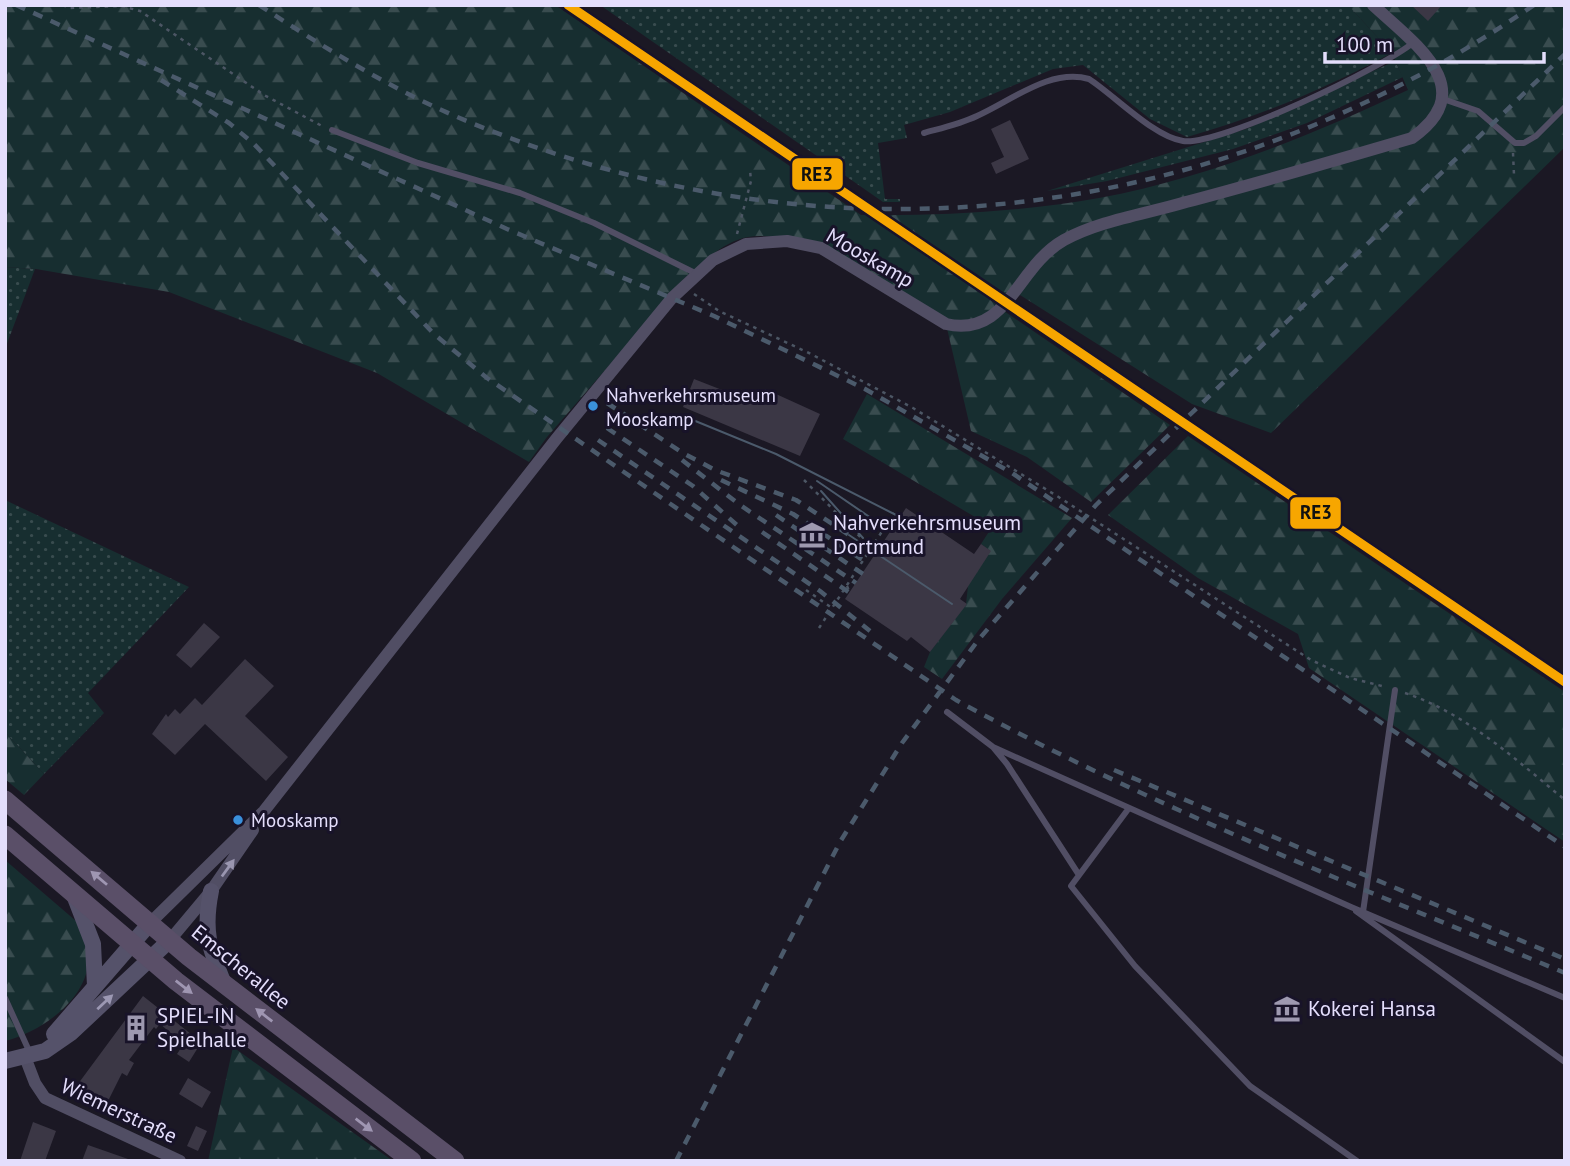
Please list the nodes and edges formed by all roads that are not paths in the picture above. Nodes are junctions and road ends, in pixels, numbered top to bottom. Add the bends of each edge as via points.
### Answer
1 (1373, 5) edge
2 (1413, 42) junction
3 (1443, 99) junction
4 (1565, 107) edge
5 (331, 130) road end
6 (924, 133) dead end
7 (697, 274) junction
8 (1395, 690) road end
9 (947, 712) dead end
10 (993, 747) junction
11 (5, 800) edge
12 (1129, 808) junction
13 (259, 817) junction
14 (5, 835) edge
15 (1079, 875) junction
16 (71, 890) junction
17 (211, 891) junction
18 (1351, 907) junction
19 (1363, 912) junction
20 (151, 922) junction
21 (170, 940) junction
22 (133, 942) junction
23 (152, 959) junction
24 (224, 984) junction
25 (95, 986) junction
26 (5, 998) edge
27 (1565, 998) edge
28 (28, 1056) junction
29 (5, 1061) edge
30 (1565, 1062) edge
31 (180, 1161) edge
32 (412, 1161) edge
33 (455, 1161) edge
34 (1357, 1161) edge

1 - 2 street
2 - 3 street via 1437,71
2 - 6 lane via 1368,72 1281,111 1184,142 1076,75 1050,80 977,116
3 - 4 lane via 1478,111 1516,143 1536,136
3 - 7 street, Mooskamp via 1435,119 1412,138 1092,228 1063,241 1040,258 1000,309 980,325 946,324 821,248 787,241 746,244 713,260
5 - 7 lane via 557,208
7 - 13 street, Mooskamp via 557,438
8 - 19 lane
9 - 10 lane
10 - 12 lane
10 - 15 lane
20 -> 11 main road, Emscherallee
12 - 15 lane
12 - 18 lane
17 -> 13 street, Mooskamp
13 - 20 street, Mooskamp
14 - 16 main road
15 - 34 lane via 1071,886 1135,966 1250,1086
16 - 22 main road
16 - 25 street via 93,944
17 - 21 street, Mooskamp
17 - 24 street via 206,930
18 - 19 lane
18 - 30 lane
19 - 27 lane
20 - 21 main road, Emscherallee
20 - 22 street
21 - 23 street
21 - 24 main road, Emscherallee
22 - 23 main road
22 - 25 street
28 -> 23 street via 45,1051 71,1033
23 -> 32 main road
33 -> 24 main road, Emscherallee
25 - 28 street via 69,1020
26 - 28 lane
28 - 29 street
28 - 31 street, Wiemerstraße via 35,1083 45,1098

